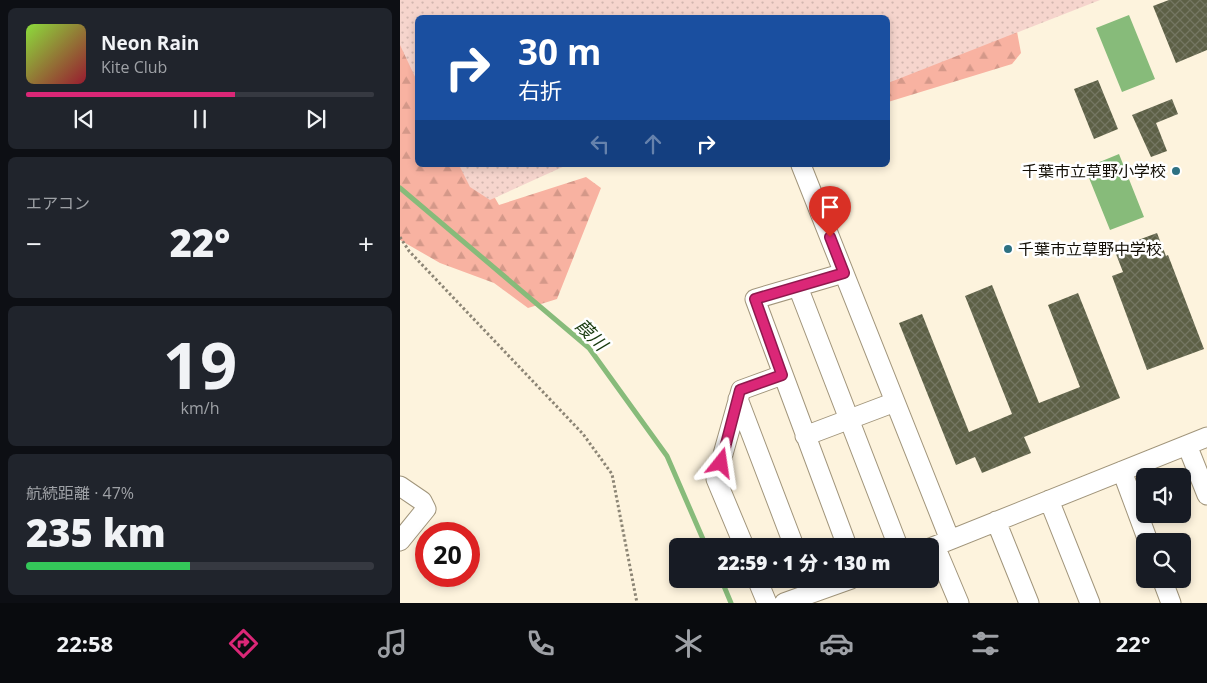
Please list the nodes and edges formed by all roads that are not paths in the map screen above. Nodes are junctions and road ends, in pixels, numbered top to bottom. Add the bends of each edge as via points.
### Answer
1 (802, 167) edge
2 (844, 273) junction
3 (798, 286) junction
4 (782, 375) junction
5 (738, 399) junction
6 (895, 402) junction
7 (850, 420) junction
8 (805, 436) junction
9 (1207, 437) edge
10 (1186, 445) junction
11 (1122, 471) junction
12 (400, 486) edge
13 (1207, 495) edge
14 (1049, 500) junction
15 (996, 521) junction
16 (1145, 533) edge
17 (741, 538) edge
18 (791, 538) edge
19 (844, 538) edge
20 (895, 538) edge
21 (936, 538) edge
22 (400, 541) edge
23 (939, 544) edge
24 (939, 547) edge
25 (761, 588) edge
26 (1165, 588) edge
27 (819, 591) edge
28 (767, 603) edge
29 (784, 603) edge
30 (959, 603) edge
31 (1029, 603) edge
32 (1090, 603) edge
33 (1171, 603) edge

1 - 2 street
2 - 3 street
2 - 6 street
3 - 4 street via 755,299
3 - 7 street
4 - 5 street via 740,390
4 - 8 street
5 - 17 street via 716,478
5 - 18 street
6 - 7 street
6 - 21 street
7 - 8 street
7 - 20 street
8 - 19 street
9 - 10 street
10 - 11 street
10 - 13 street
11 - 14 street
11 - 16 street
12 - 22 street via 422,501 426,509
14 - 15 street
14 - 32 street
15 - 23 street
15 - 31 street
24 - 30 street
25 - 28 street
26 - 33 street
27 - 29 street

